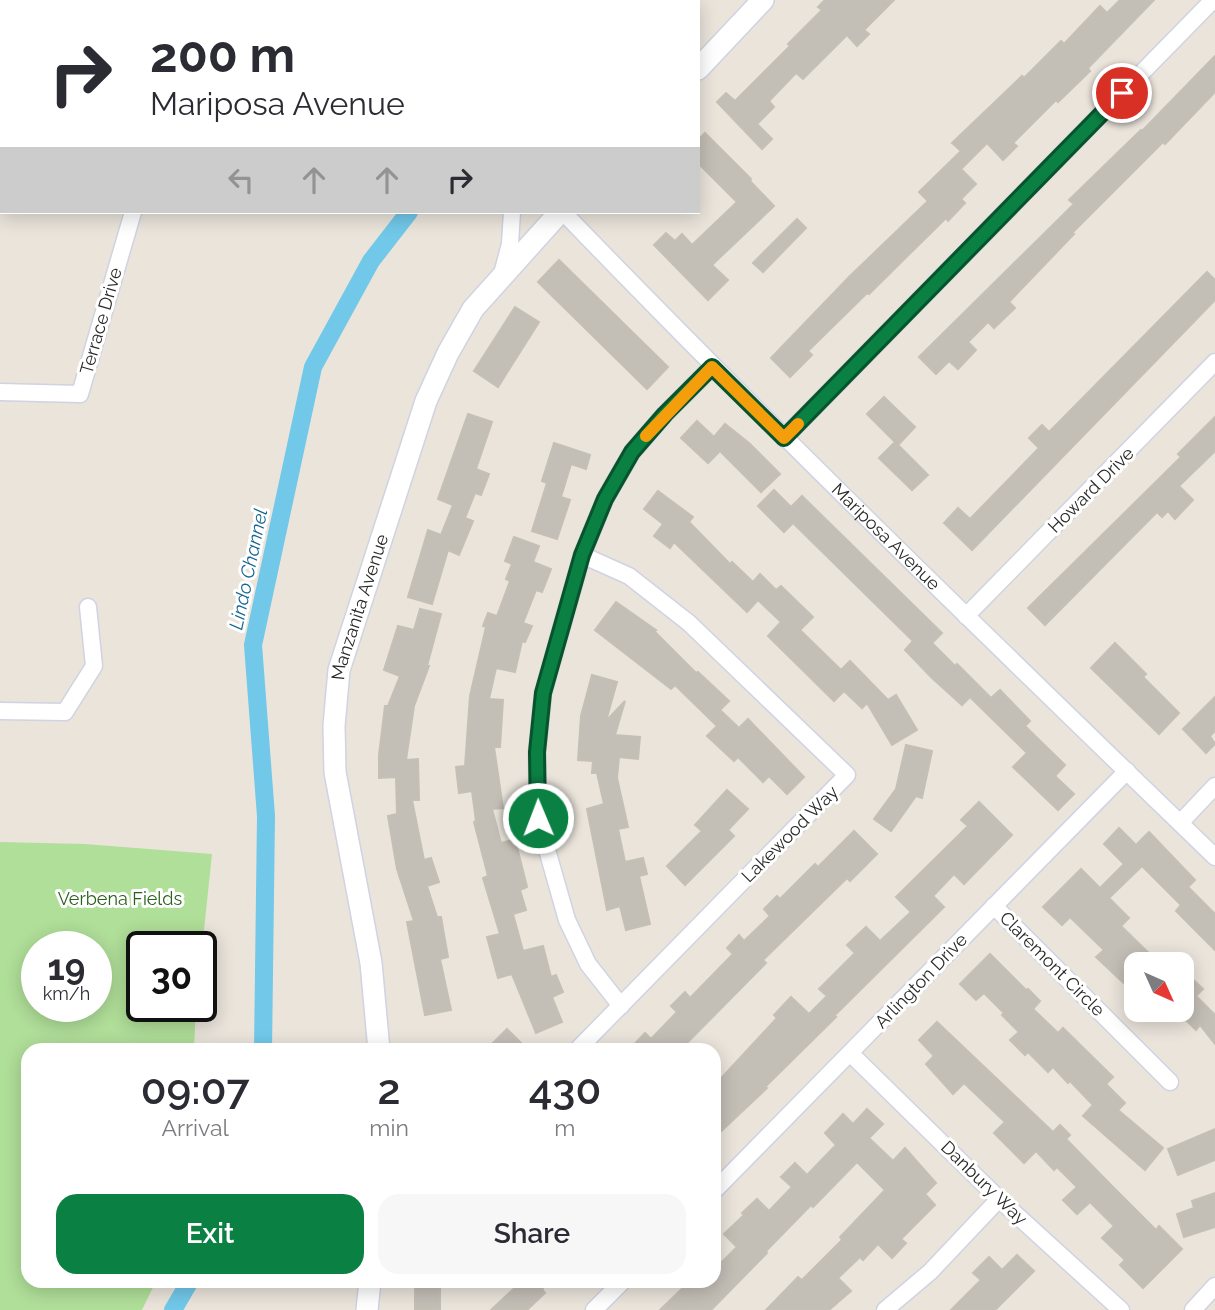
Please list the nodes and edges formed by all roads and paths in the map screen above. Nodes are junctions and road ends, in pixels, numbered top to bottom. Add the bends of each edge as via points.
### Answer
1 (764, 0) edge
2 (1213, 0) edge
3 (700, 67) edge
4 (132, 214) edge
5 (512, 214) edge
6 (559, 214) edge
7 (563, 214) edge
8 (502, 274) junction
9 (1215, 362) edge
10 (712, 367) junction
11 (0, 393) edge
12 (784, 438) junction
13 (582, 555) junction
14 (88, 607) dead end
15 (966, 616) junction
16 (0, 711) edge
17 (1127, 771) junction
18 (1215, 786) edge
19 (1180, 823) junction
20 (1215, 857) edge
21 (994, 906) junction
22 (621, 1006) junction
23 (378, 1043) edge
24 (585, 1043) edge
25 (850, 1053) junction
26 (1170, 1082) dead end
27 (721, 1184) edge
28 (999, 1199) junction
29 (1215, 1286) edge
30 (370, 1288) edge
31 (616, 1288) edge
32 (368, 1310) edge
33 (594, 1310) edge
34 (885, 1310) edge
35 (1121, 1310) edge
36 (1193, 1310) edge

1 - 3 street
2 - 12 street
4 - 11 street, Terrace Drive via 80,394
5 - 8 street
6 - 8 street, Manzanita Avenue
7 - 10 street, Mariposa Avenue
8 - 23 street, Manzanita Avenue via 473,309 426,401 339,670 335,772 371,963
9 - 15 street, Howard Drive
10 - 12 street, Mariposa Avenue
10 - 13 street via 632,452 605,499
12 - 15 street, Mariposa Avenue
13 - 22 street via 543,693 537,752 538,818 568,920 588,964
13 - 22 street, Lakewood Way via 629,576 689,623 847,775
14 - 16 street via 94,666 65,712
15 - 17 street, Mariposa Avenue
17 - 19 street, Mariposa Avenue
17 - 21 street, Arlington Drive
18 - 19 street
19 - 20 street, Mariposa Avenue
21 - 25 street, Arlington Drive
21 - 26 street, Claremont Circle
22 - 24 street, Lakewood Way
25 - 27 street, Arlington Drive
25 - 28 street, Danbury Way
28 - 34 street via 930,1272
28 - 35 street, Danbury Way
29 - 36 street
30 - 32 street
31 - 33 street

